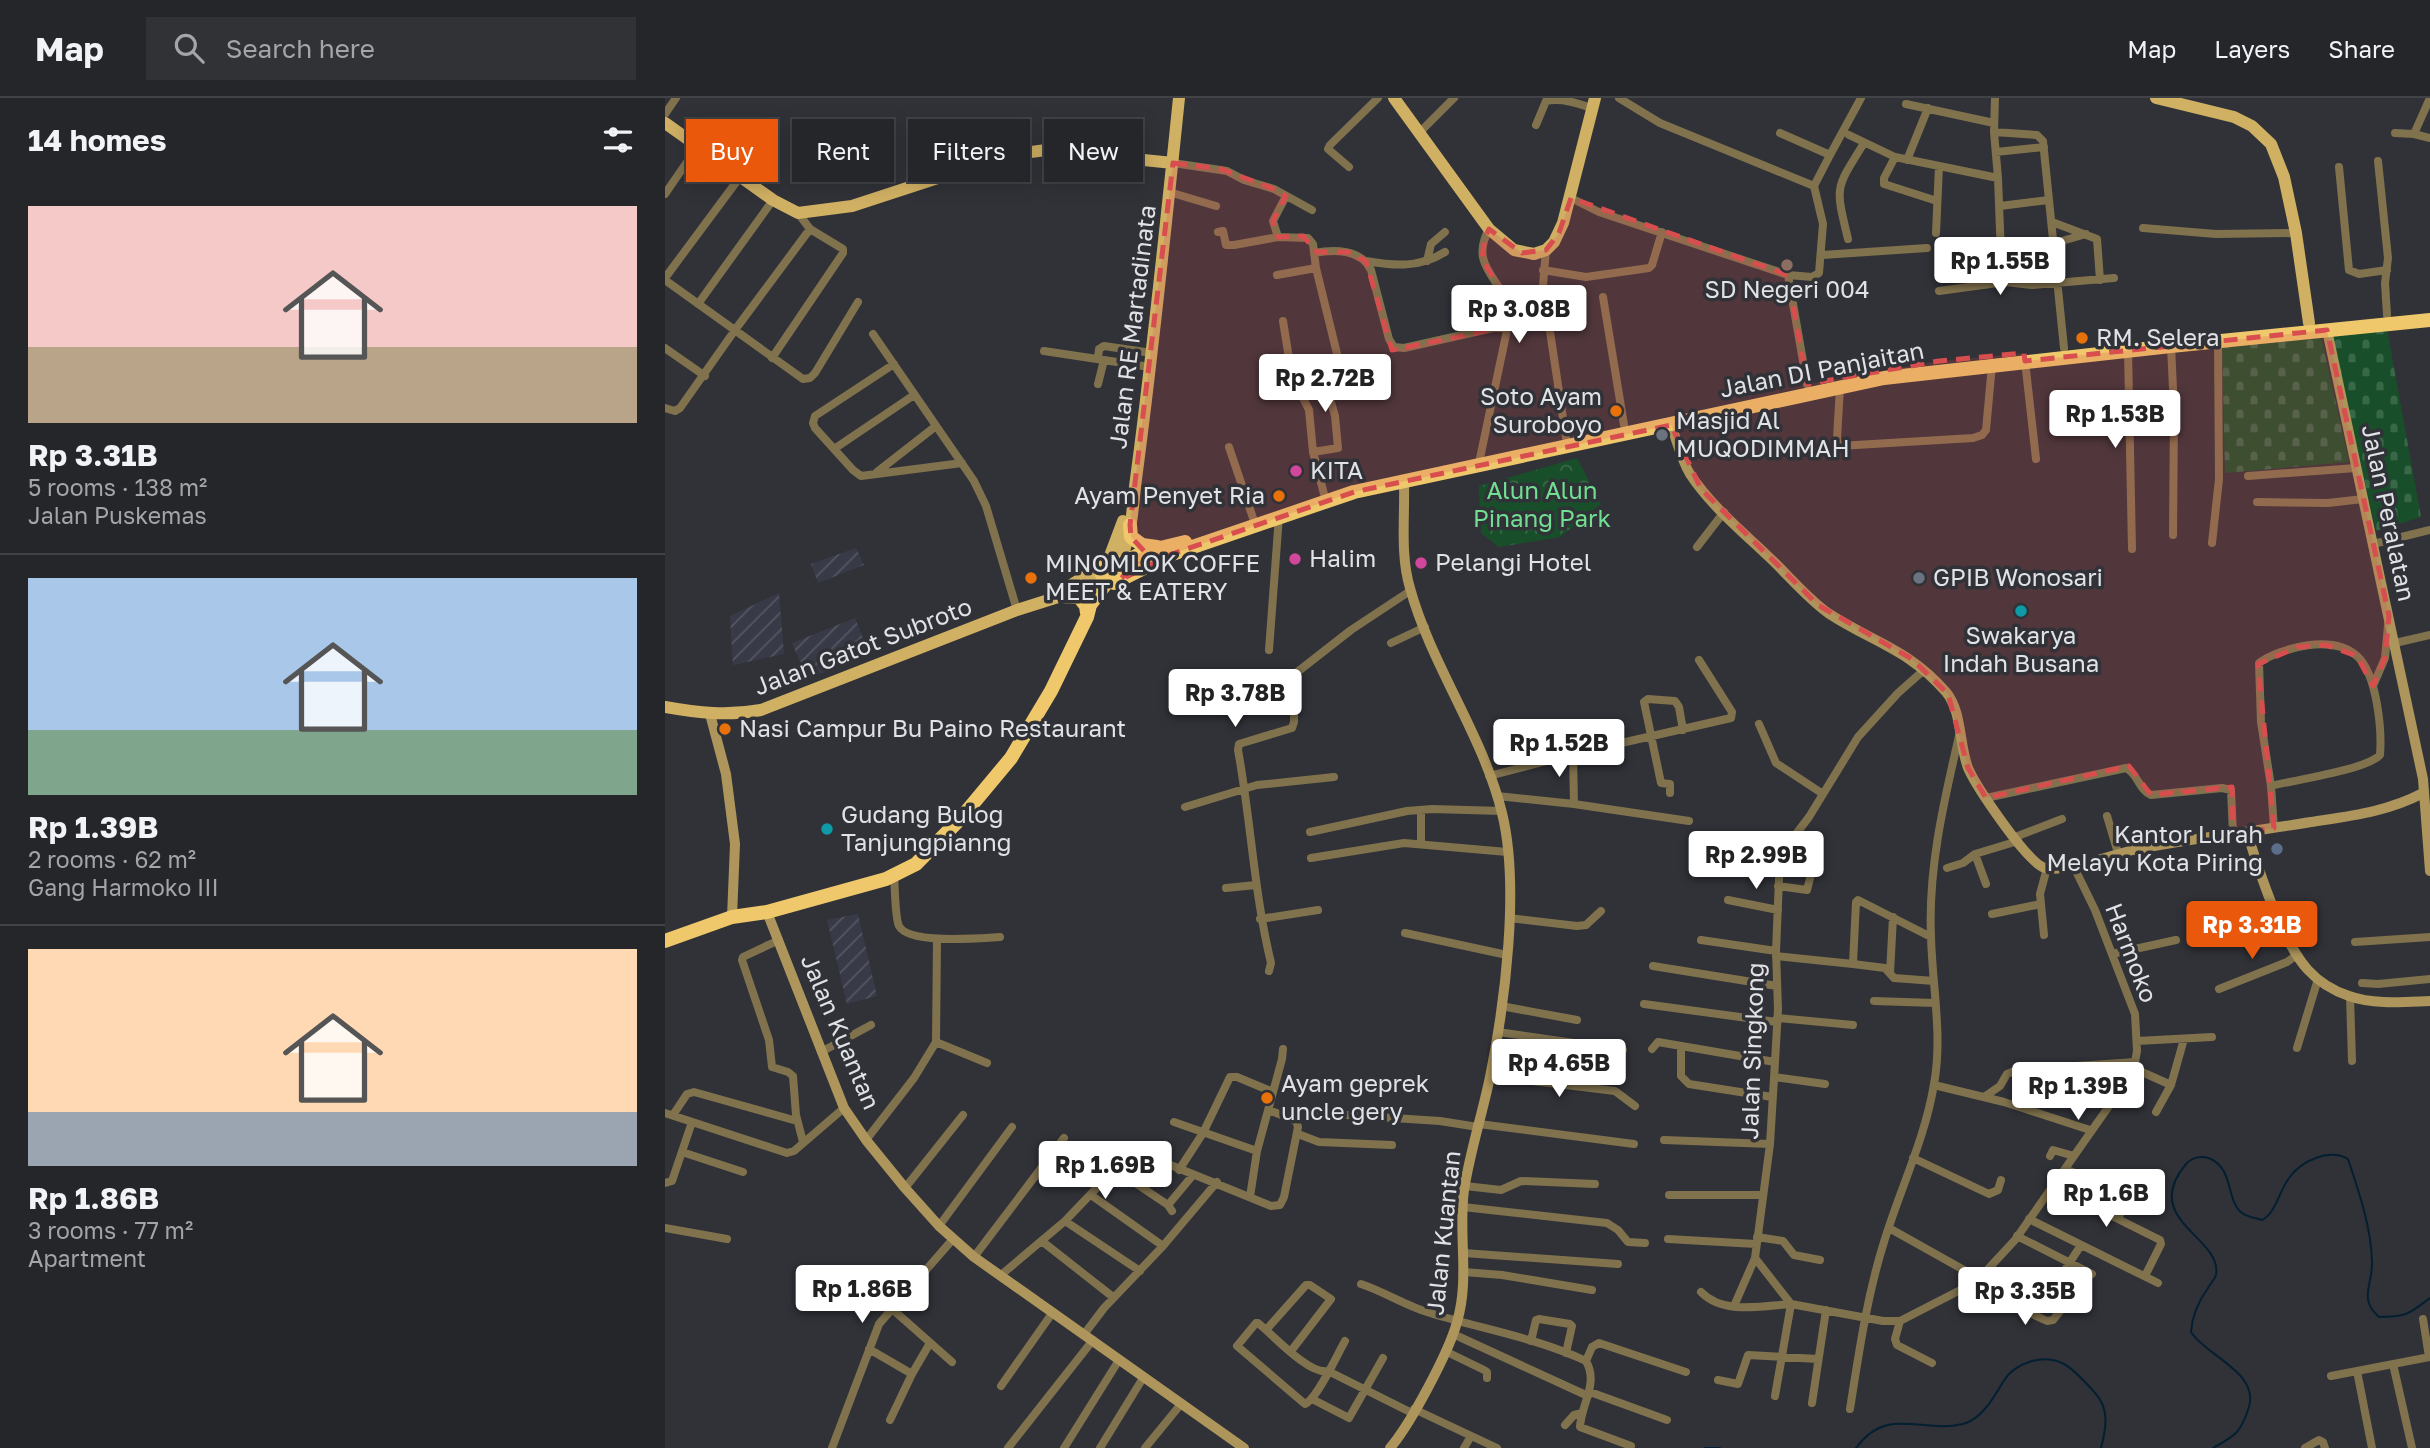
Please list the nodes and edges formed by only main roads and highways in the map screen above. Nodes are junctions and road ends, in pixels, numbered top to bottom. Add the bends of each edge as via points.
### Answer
1 (1179, 98) edge
2 (1394, 98) edge
3 (2156, 98) edge
4 (1594, 103) edge
5 (665, 123) edge
6 (1173, 163) junction
7 (2430, 311) edge
8 (2430, 320) edge
9 (2309, 323) junction
10 (2025, 357) junction
11 (1136, 477) junction
12 (1130, 525) junction
13 (1169, 550) junction
14 (1112, 572) junction
15 (1077, 591) junction
16 (1062, 596) junction
17 (1105, 597) junction
18 (1031, 605) junction
19 (1088, 611) junction
20 (665, 707) edge
21 (665, 940) edge

1 - 6 main road, Jalan RE Martadinata
2 - 4 main road via 1489,229 1505,244 1534,254 1546,250 1559,233
3 - 9 main road via 2234,117 2266,137 2284,177
5 - 6 main road via 798,213 852,206 1030,151
6 - 11 main road, Jalan RE Martadinata
7 - 9 highway, Jalan DI Panjaitan
8 - 10 highway, Jalan DI Panjaitan
9 - 10 highway, Jalan DI Panjaitan via 2064,348
10 - 13 highway, Jalan DI Panjaitan via 1884,378 1354,492
10 - 13 highway, Jalan DI Panjaitan via 1927,362 1566,438 1324,494
11 - 12 main road, Jalan RE Martadinata
11 - 14 main road, Jalan RE Martadinata
12 - 13 highway via 1136,543
12 - 14 main road, Jalan RE Martadinata
13 - 14 highway, Jalan DI Panjaitan via 1145,552
13 - 17 highway
14 - 15 main road
14 - 17 highway
14 - 18 main road
14 - 19 highway
15 - 16 main road
15 - 19 highway via 1086,595
16 - 18 main road
16 - 19 highway via 1079,597
17 - 19 highway
18 - 20 main road, Jalan Gatot Subroto via 761,710 710,714
19 - 21 highway via 1051,691 1011,758 916,864 894,876 767,912 732,917

